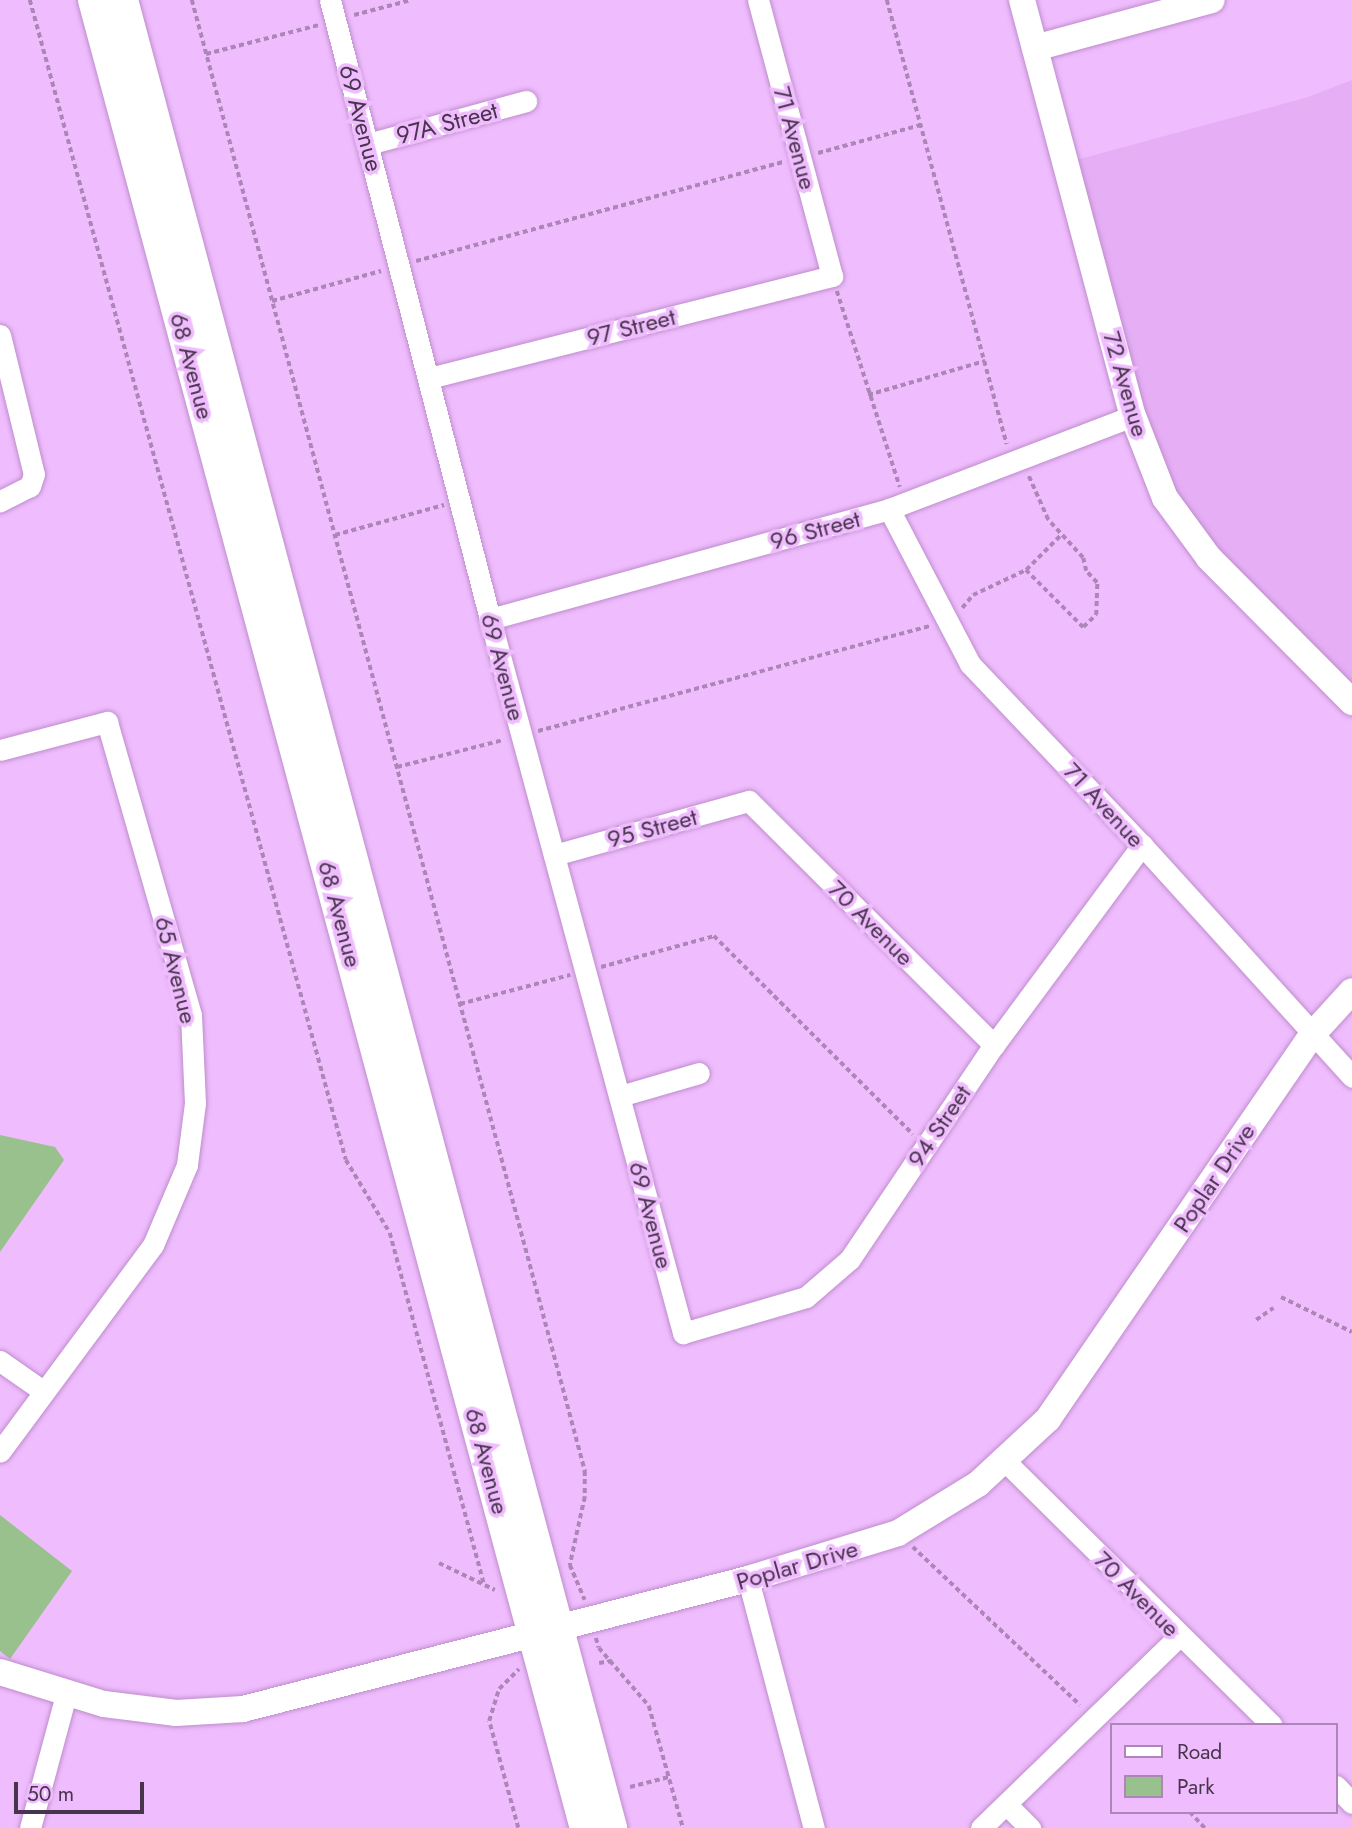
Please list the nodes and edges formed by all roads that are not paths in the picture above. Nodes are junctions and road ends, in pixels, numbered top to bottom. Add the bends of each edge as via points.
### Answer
1 (93, 0) edge
2 (123, 0) edge
3 (758, 0) edge
4 (1022, 0) edge
5 (1212, 0) edge
6 (333, 10) edge
7 (1035, 48) junction
8 (526, 101) dead end
9 (368, 144) junction
10 (832, 276) joint
11 (0, 335) edge
12 (429, 378) junction
13 (1133, 416) junction
14 (0, 501) edge
15 (897, 506) junction
16 (490, 619) junction
17 (1352, 702) edge
18 (0, 750) edge
19 (749, 802) joint
20 (1142, 845) junction
21 (554, 855) junction
22 (1352, 991) edge
23 (1312, 1035) junction
24 (994, 1045) junction
25 (699, 1073) dead end
26 (1352, 1077) edge
27 (620, 1097) junction
28 (682, 1333) joint
29 (0, 1361) edge
30 (43, 1391) junction
31 (0, 1452) edge
32 (1004, 1461) junction
33 (748, 1580) junction
34 (546, 1631) junction
35 (1179, 1636) junction
36 (0, 1672) edge
37 (66, 1695) junction
38 (1270, 1723) edge
39 (1007, 1805) junction
40 (30, 1828) edge
41 (585, 1828) edge
42 (612, 1828) edge
43 (814, 1828) edge
44 (981, 1828) edge
45 (1030, 1828) edge

1 - 34 main road, 68 Avenue
2 - 34 main road, 68 Avenue
3 - 10 street, 71 Avenue
4 - 7 street, 72 Avenue
5 - 7 street
6 - 9 street, 69 Avenue
7 - 13 street, 72 Avenue
8 - 9 street, 97A Street
9 - 12 street, 69 Avenue
10 - 12 street, 97 Street
11 - 14 street via 33,460 30,486
12 - 16 street, 69 Avenue
13 - 15 street, 96 Street
13 - 17 street, 72 Avenue via 1165,498 1184,529
15 - 16 street, 96 Street
15 - 20 street, 71 Avenue via 970,664
16 - 21 street, 69 Avenue
18 - 30 street, 65 Avenue via 107,722 191,1015 195,1103 187,1165 153,1245
19 - 21 street, 95 Street
19 - 24 street, 70 Avenue
20 - 23 street, 71 Avenue
20 - 24 street, 94 Street
21 - 27 street, 69 Avenue
22 - 23 street, Poplar Drive
23 - 26 street, 71 Avenue
23 - 32 street, Poplar Drive via 1065,1396
24 - 28 street, 94 Street via 850,1259 806,1297
25 - 27 street
27 - 28 street, 69 Avenue
29 - 30 street
30 - 31 street, 65 Avenue
32 - 33 street, Poplar Drive via 954,1501 898,1533
32 - 35 street, 70 Avenue
33 - 34 street, Poplar Drive
33 - 43 street
34 - 37 street, Poplar Drive via 243,1709 176,1713
34 - 41 main road, 68 Avenue
34 - 42 main road, 68 Avenue
35 - 38 street, 70 Avenue
35 - 39 street
36 - 37 street, Poplar Drive
37 - 40 street
39 - 44 street
39 - 45 street

